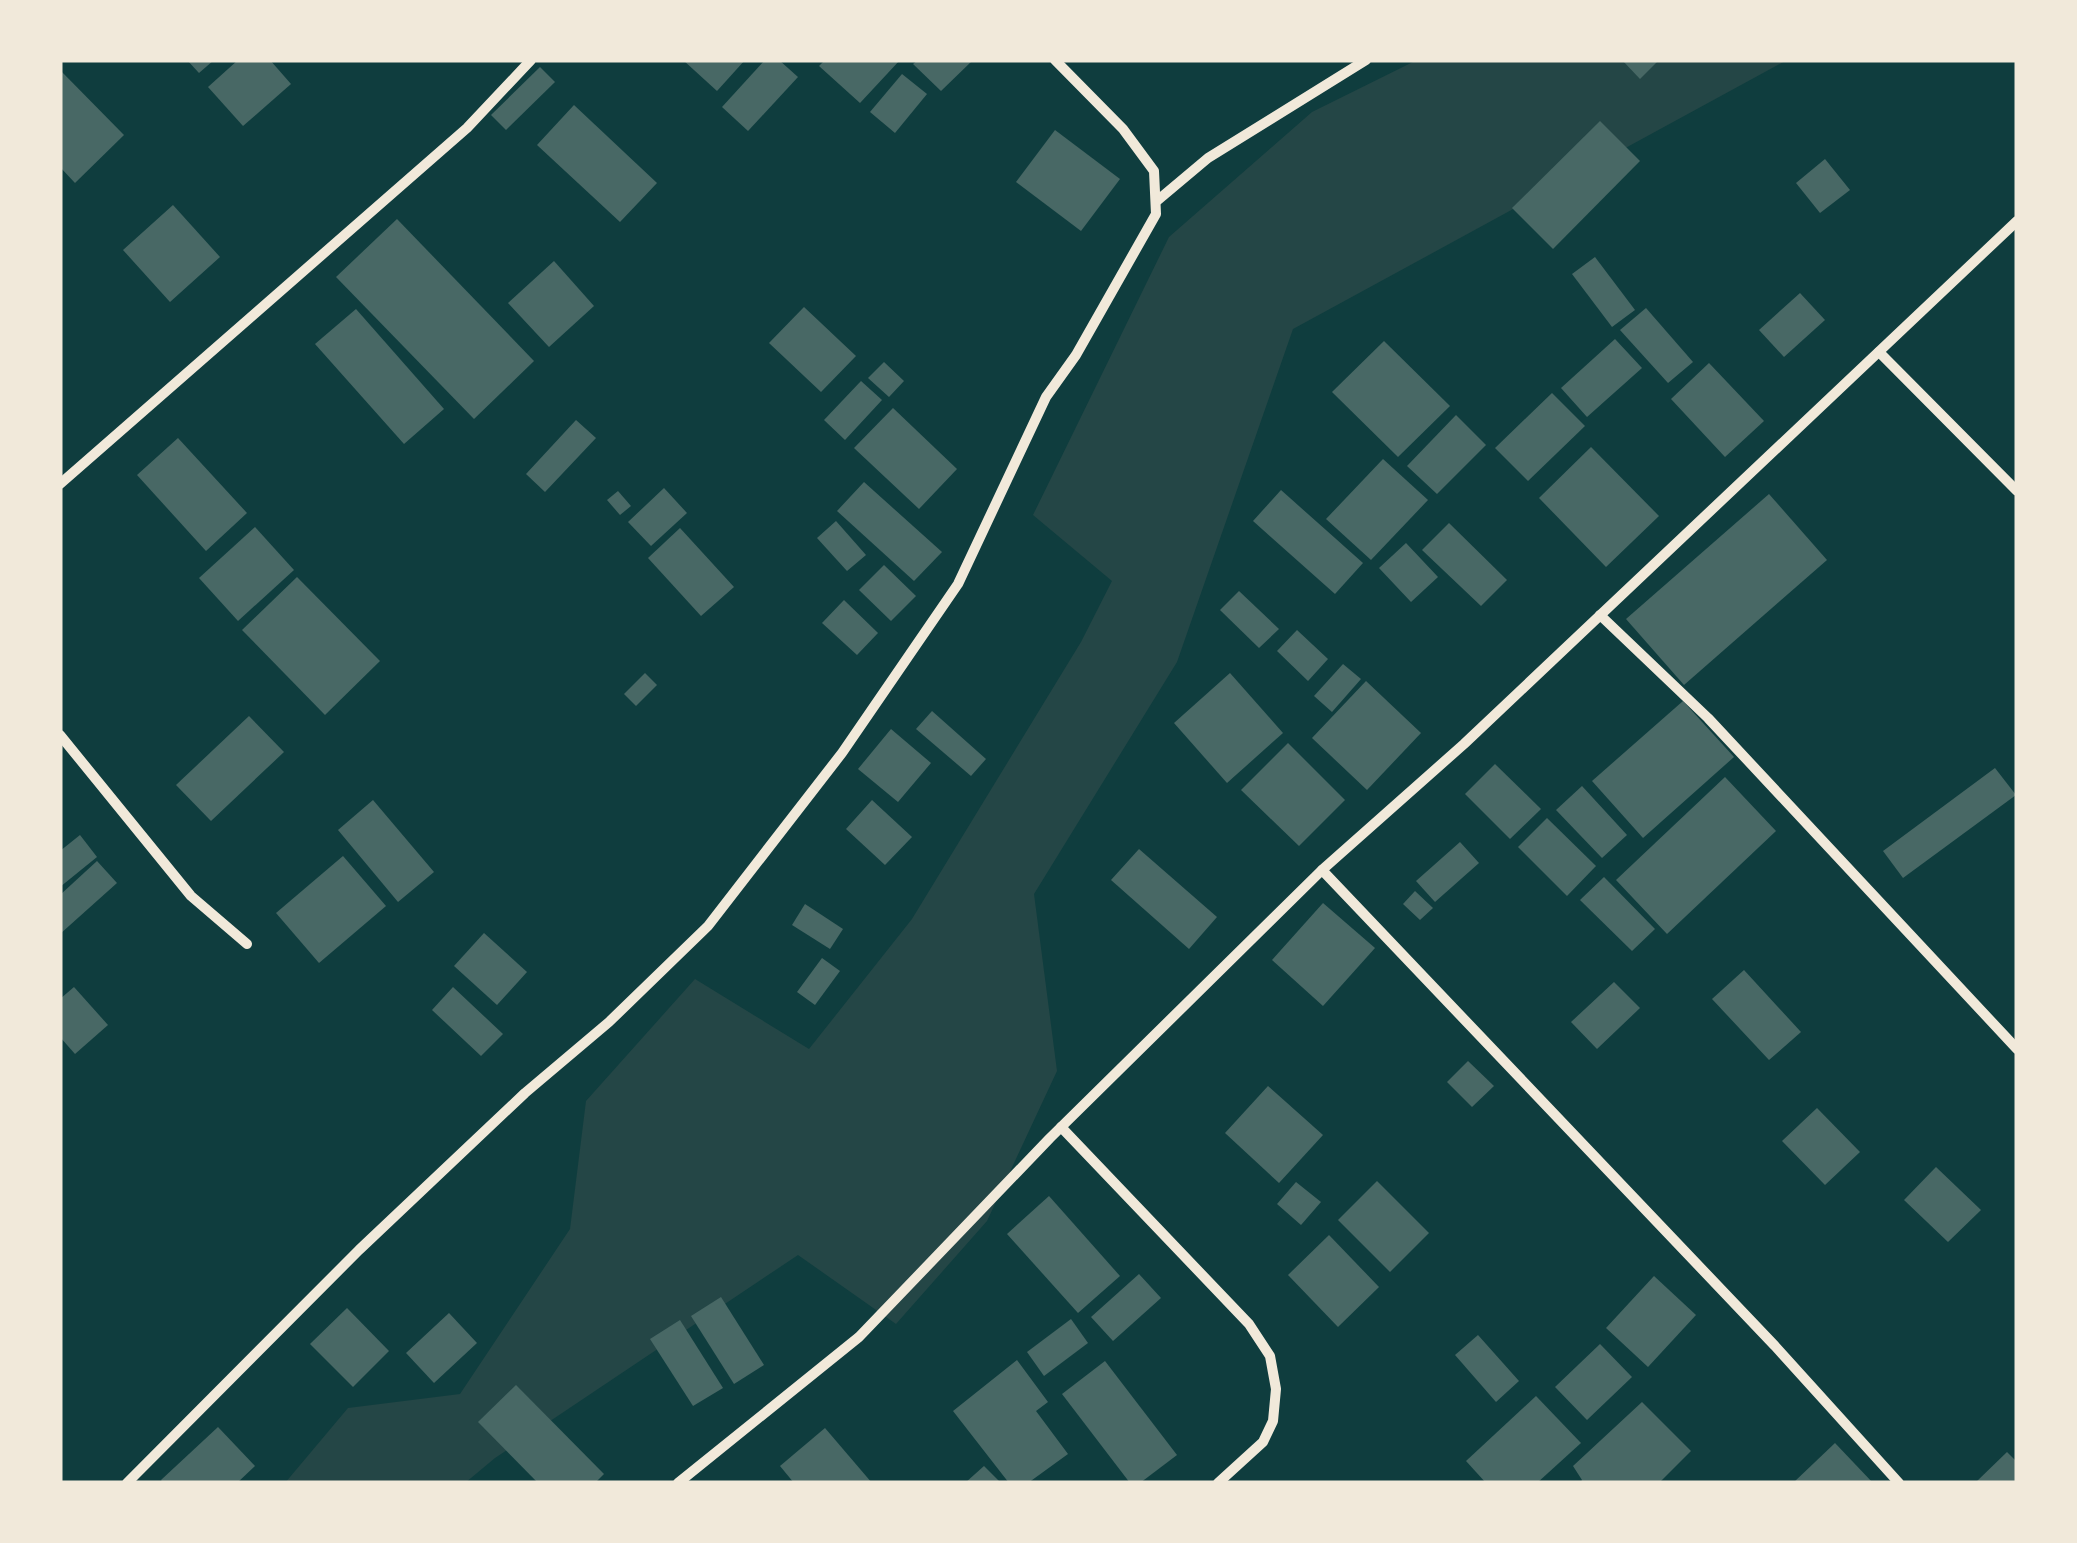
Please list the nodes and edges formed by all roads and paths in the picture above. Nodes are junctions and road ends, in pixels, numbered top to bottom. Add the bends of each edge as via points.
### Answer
1 (531, 60) edge
2 (1055, 60) edge
3 (1366, 60) edge
4 (1158, 200) junction
5 (2017, 221) edge
6 (1879, 352) junction
7 (60, 484) edge
8 (2017, 492) edge
9 (1600, 615) junction
10 (60, 735) edge
11 (1322, 870) junction
12 (248, 944) dead end
13 (2017, 1048) edge
14 (1061, 1127) junction
15 (127, 1483) edge
16 (678, 1483) edge
17 (1218, 1483) edge
18 (1900, 1483) edge

1 - 7 street via 467,128
2 - 4 street via 1154,171
3 - 4 street via 1208,158
4 - 15 street via 1076,355 1046,397 958,584 842,752 708,926 359,1250
5 - 6 street
6 - 8 street
6 - 9 street
9 - 11 street
9 - 13 street via 1708,718
10 - 12 street via 191,896
11 - 14 street
11 - 18 street
14 - 16 street via 860,1336
14 - 17 street via 1249,1324 1270,1356 1273,1421 1263,1442

